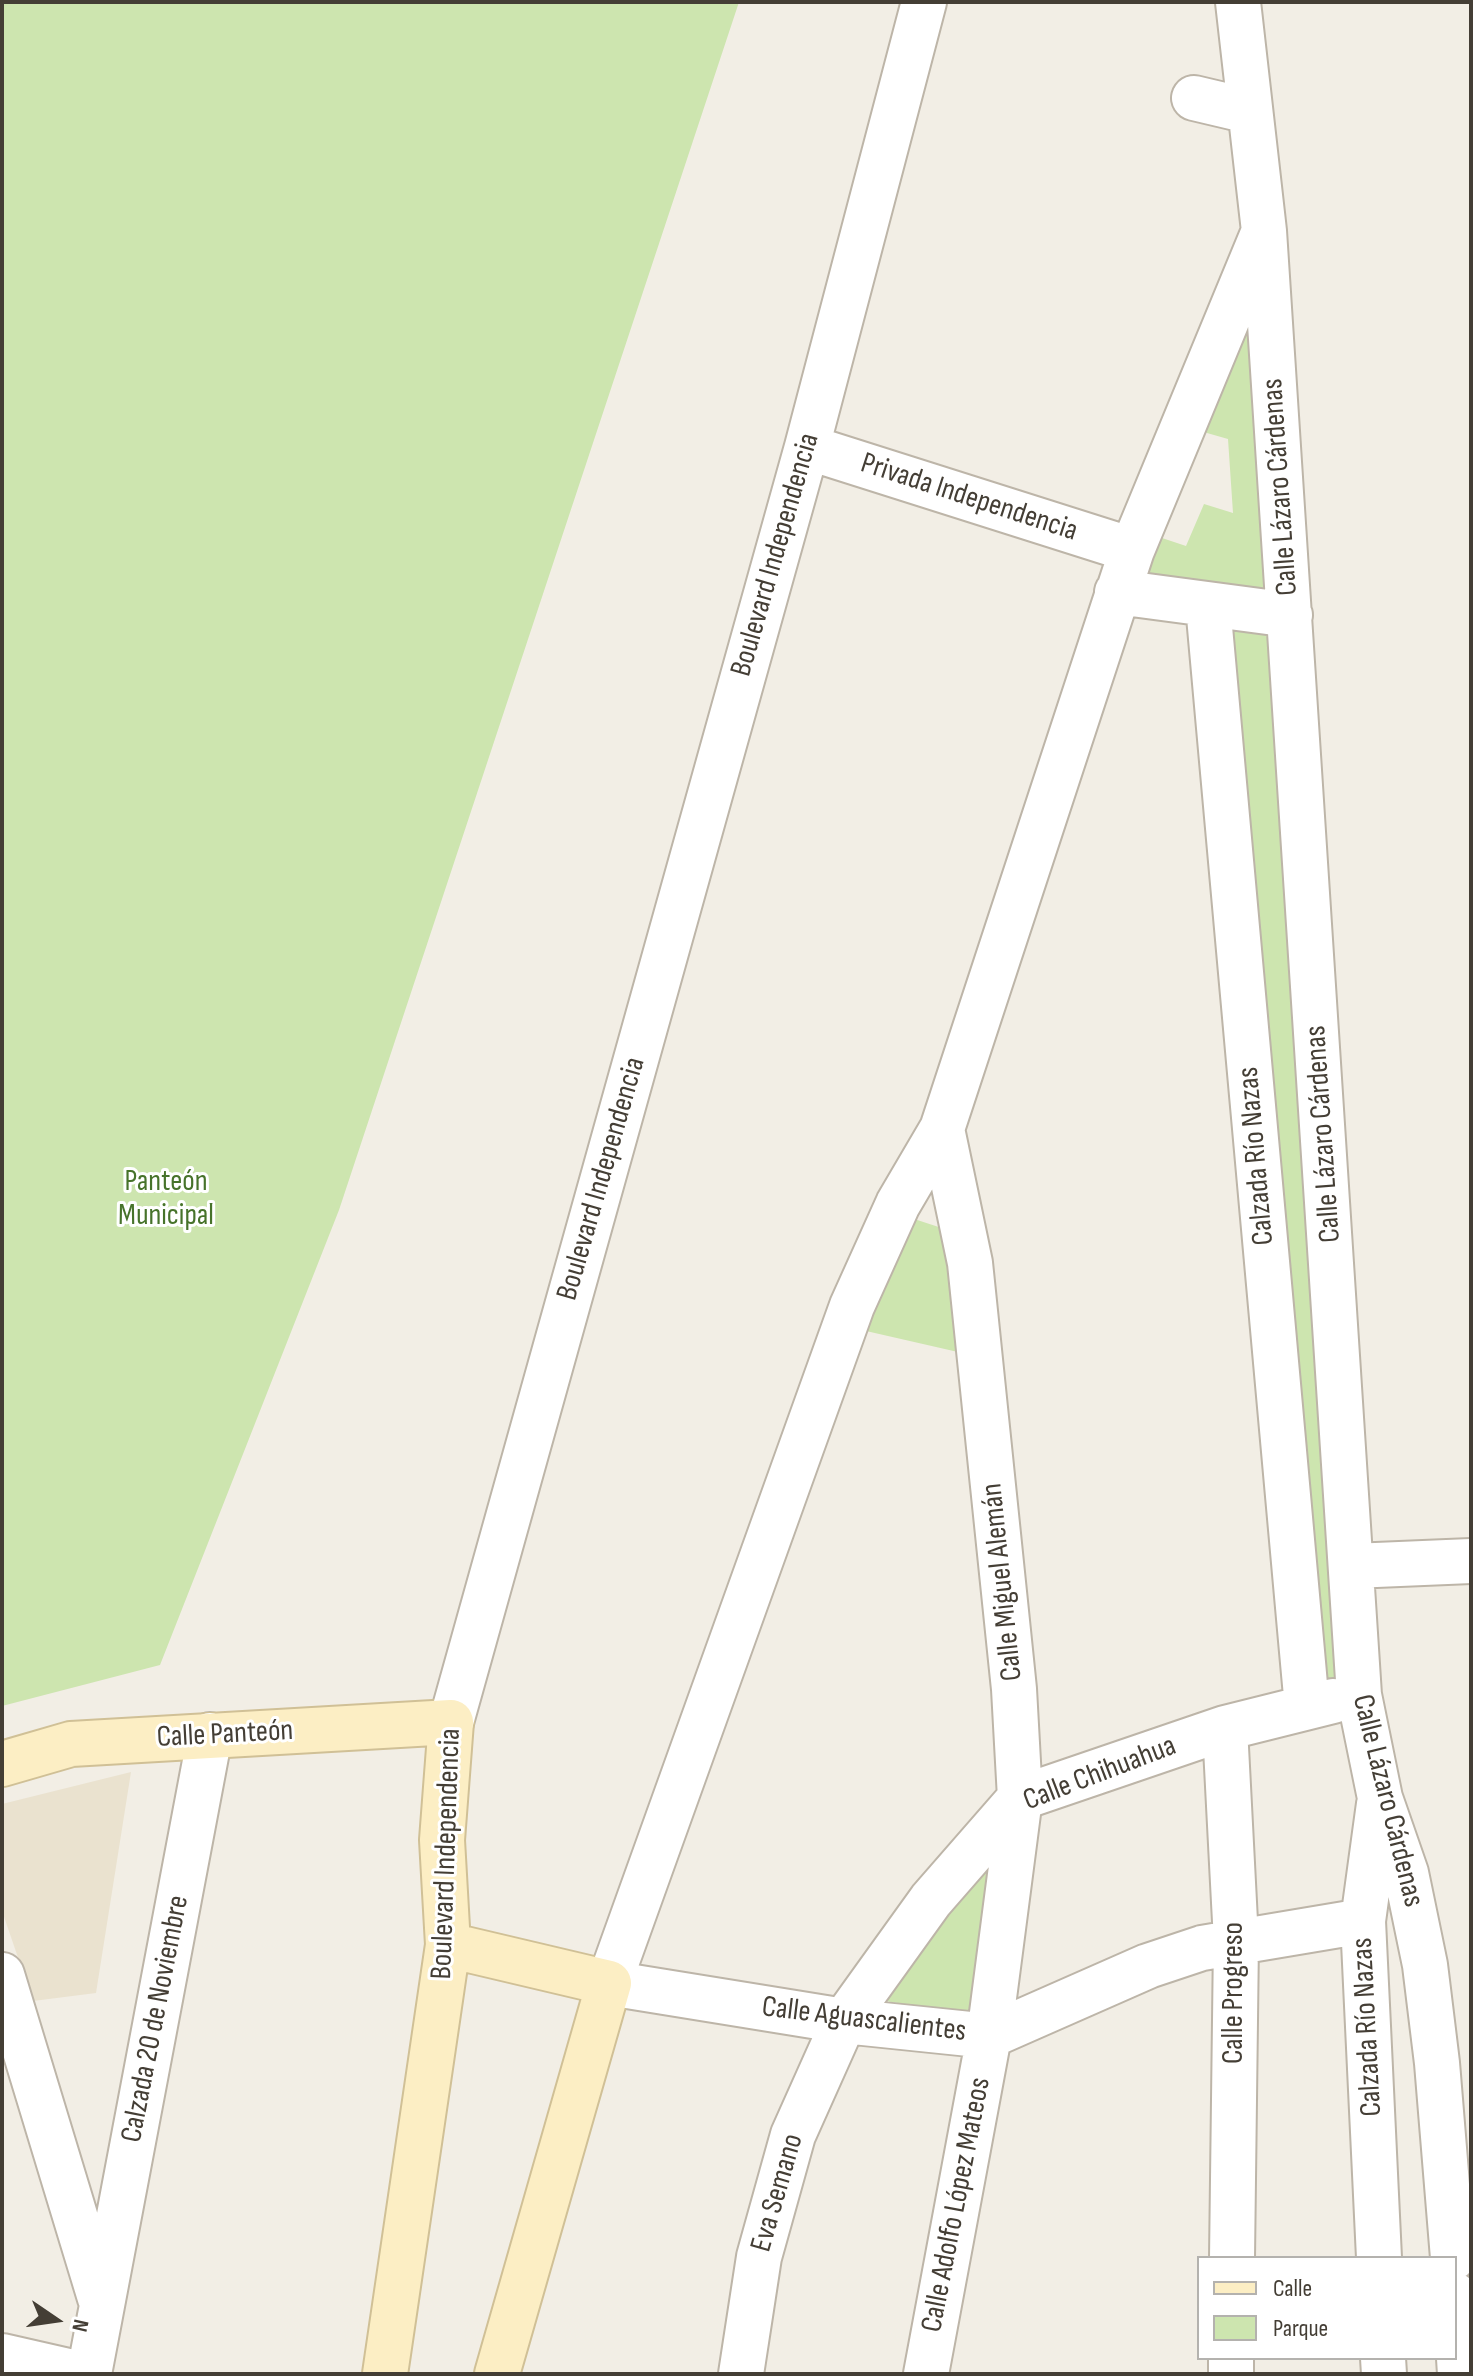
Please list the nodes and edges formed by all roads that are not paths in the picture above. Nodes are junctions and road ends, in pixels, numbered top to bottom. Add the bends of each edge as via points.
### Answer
1 (924, 2) edge
2 (1238, 2) edge
3 (1194, 98) dead end
4 (1249, 111) junction
5 (1264, 231) junction
6 (807, 447) junction
7 (1132, 550) junction
8 (1117, 592) junction
9 (1208, 605) junction
10 (1290, 615) junction
11 (942, 1129) junction
12 (1471, 1561) edge
13 (1352, 1566) junction
14 (1359, 1695) junction
15 (1307, 1707) junction
16 (451, 1722) junction
17 (1225, 1728) junction
18 (210, 1735) junction
19 (2, 1764) edge
20 (1020, 1798) junction
21 (1380, 1798) junction
22 (1363, 1921) junction
23 (1236, 1941) junction
24 (448, 1945) junction
25 (2, 1975) edge
26 (609, 1983) junction
27 (844, 2021) junction
28 (989, 2036) junction
29 (1232, 2256) edge
30 (1379, 2256) edge
31 (1453, 2256) edge
32 (102, 2304) junction
33 (1457, 2327) edge
34 (2, 2356) edge
35 (81, 2374) edge
36 (89, 2374) edge
37 (385, 2374) edge
38 (497, 2374) edge
39 (741, 2374) edge
40 (926, 2374) edge
41 (1460, 2374) edge

1 - 6 street, Boulevard Independencia
2 - 4 street, Calle Lázaro Cárdenas
3 - 4 street
4 - 5 street, Calle Lázaro Cárdenas
5 - 7 street
5 - 10 street, Calle Lázaro Cárdenas
6 - 7 street, Privada Independencia
6 - 16 street, Boulevard Independencia
7 - 8 street
8 - 9 street
8 - 11 street
9 - 10 street
9 - 15 street, Calzada Río Nazas
10 - 13 street, Calle Lázaro Cárdenas
11 - 20 street, Calle Miguel Alemán via 970,1263 1014,1689
11 - 26 street via 898,1204 852,1306
12 - 13 street
13 - 14 street, Calle Lázaro Cárdenas
14 - 15 street, Calle Chihuahua
14 - 21 street, Calle Lázaro Cárdenas
15 - 17 street, Calle Chihuahua
16 - 18 street, Calle Panteón
16 - 24 street, Boulevard Independencia via 442,1840
17 - 20 street, Calle Chihuahua
17 - 23 street, Calle Progreso
18 - 19 street, Calle Panteón via 71,1744
18 - 32 street, Calzada 20 de Noviembre
20 - 27 street, Calle Chihuahua via 931,1900
20 - 28 street, Calle Miguel Alemán
21 - 22 street, Calzada Río Nazas
21 - 31 street, Calle Lázaro Cárdenas via 1406,1873 1425,1965
22 - 23 street, Calle Aguascalientes
22 - 30 street, Calzada Río Nazas
23 - 28 street, Calle Aguascalientes via 1148,1966
23 - 29 street, Calle Progreso
24 - 26 street, Calle Aguascalientes
24 - 37 street, Boulevard Independencia
25 - 32 street, Calzada 20 de Noviembre
26 - 27 street, Calle Aguascalientes
26 - 38 street
27 - 28 street, Calle Aguascalientes
27 - 39 street, Eva Semano via 793,2135 759,2257
28 - 40 street, Calle Adolfo López Mateos
32 - 36 street, Calzada 20 de Noviembre
33 - 41 street
34 - 35 street

